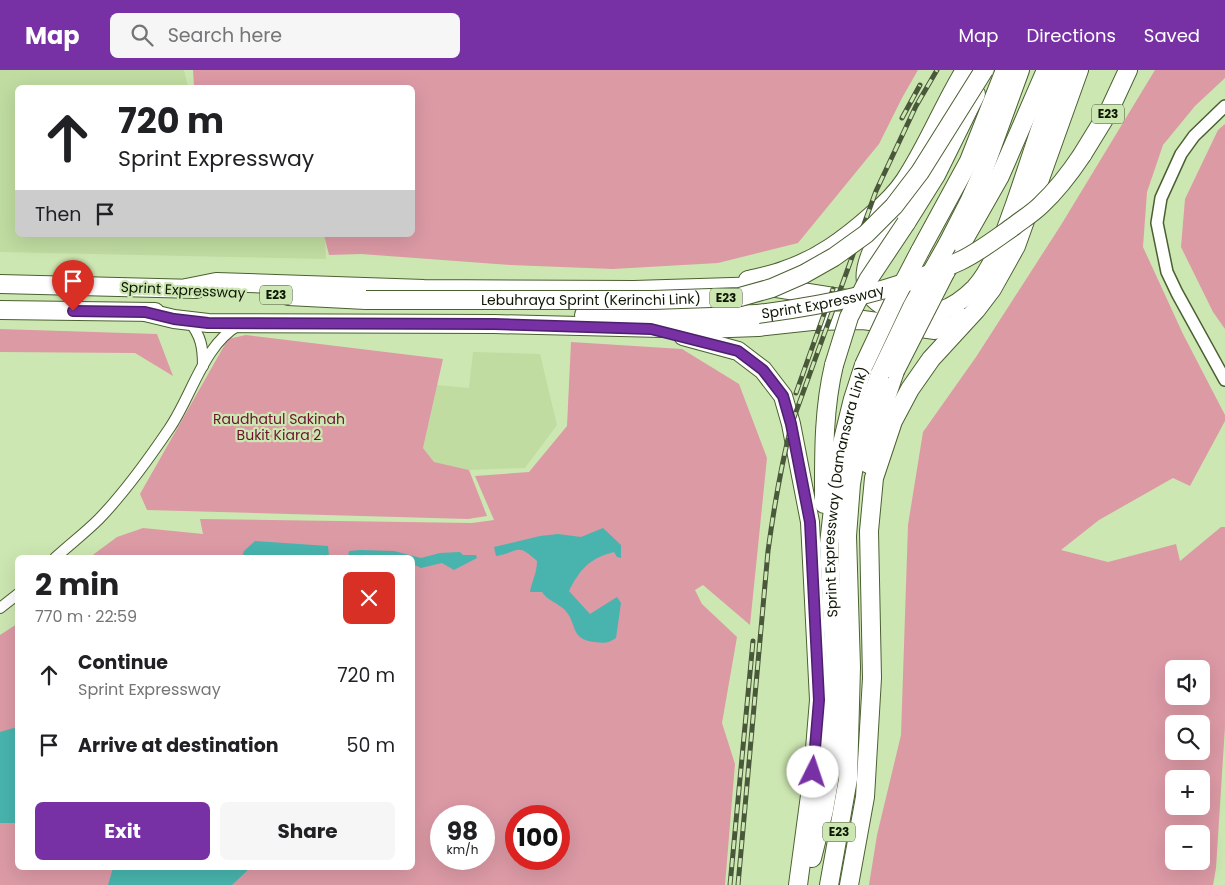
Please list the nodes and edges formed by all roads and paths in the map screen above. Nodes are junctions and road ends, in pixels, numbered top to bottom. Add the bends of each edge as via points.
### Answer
1 (965, 70) edge
2 (980, 70) edge
3 (986, 70) edge
4 (1005, 70) edge
5 (1020, 70) edge
6 (1046, 70) edge
7 (1061, 70) edge
8 (1079, 70) edge
9 (1128, 70) edge
10 (1225, 106) edge
11 (0, 284) edge
12 (764, 286) junction
13 (721, 287) junction
14 (186, 288) junction
15 (992, 289) junction
16 (364, 307) junction
17 (0, 310) edge
18 (145, 312) junction
19 (188, 320) junction
20 (242, 323) junction
21 (895, 326) junction
22 (758, 327) junction
23 (651, 329) junction
24 (203, 367) junction
25 (888, 373) junction
26 (1225, 380) edge
27 (910, 389) junction
28 (829, 544) junction
29 (59, 555) edge
30 (15, 596) edge
31 (0, 608) edge
32 (862, 643) junction
33 (871, 697) junction
34 (848, 779) junction
35 (798, 885) edge
36 (805, 885) edge
37 (828, 885) edge
38 (849, 885) edge

1 - 13 highway via 905,180 848,237 800,265
2 - 7 highway via 871,250 866,270 867,287 878,303 890,309 924,313 940,311 956,304 975,288 989,267 1007,227
3 - 16 highway, Lebuhraya Sprint (Kerinchi Link) / E23, bridge via 894,206 866,234 834,257 772,288 740,298
3 - 28 highway, bridge via 936,175 848,317 834,365 824,426 824,504
4 - 28 highway, Sprint Expressway (Damansara Link) / E23, bridge via 969,161 895,299 864,366 839,456
5 - 25 highway, Sprint Expressway (Damansara Link) / E23, bridge via 984,169 913,305
6 - 25 highway, bridge via 1000,176
8 - 15 highway via 1016,246
9 - 16 highway, Sprint Expressway / E23, bridge via 1109,112 1082,155 1064,181 1040,206 995,240 918,279 813,307 758,314 694,316
10 - 26 street via 1194,136 1181,154 1161,198 1157,223 1168,272 1177,294
11 - 14 highway, Sprint Expressway / E23
12 - 13 highway
12 - 21 highway via 851,300
12 - 22 highway via 778,297 780,312 775,320
13 - 14 highway via 424,289 216,282
14 - 16 highway, Sprint Expressway / E23 via 295,297
15 - 21 highway via 955,324 935,330
15 - 27 highway via 931,359
16 - 18 highway, Sprint Expressway / E23
17 - 18 highway, Sprint Expressway / E23
18 - 19 highway
19 - 20 highway
19 - 24 street via 200,337
20 - 23 highway via 486,324
20 - 24 street via 223,336
21 - 22 highway via 863,320
21 - 27 highway via 912,352 917,368
22 - 23 highway
23 - 35 highway via 738,351 763,370 783,396 791,424 810,522 819,700
24 - 29 street via 171,427 126,489 98,521
25 - 32 highway via 868,462 861,511
25 - 34 highway, Sprint Expressway (Damansara Link) / E23 via 866,411 851,484 847,536 851,666
27 - 33 highway via 893,421 874,478 869,531 873,646
28 - 36 highway, Sprint Expressway (Damansara Link) / E23 via 835,671 831,769
30 - 31 street
32 - 33 highway
32 - 34 highway via 856,749
33 - 38 highway via 865,797
34 - 37 highway, Sprint Expressway (Damansara Link) / E23

